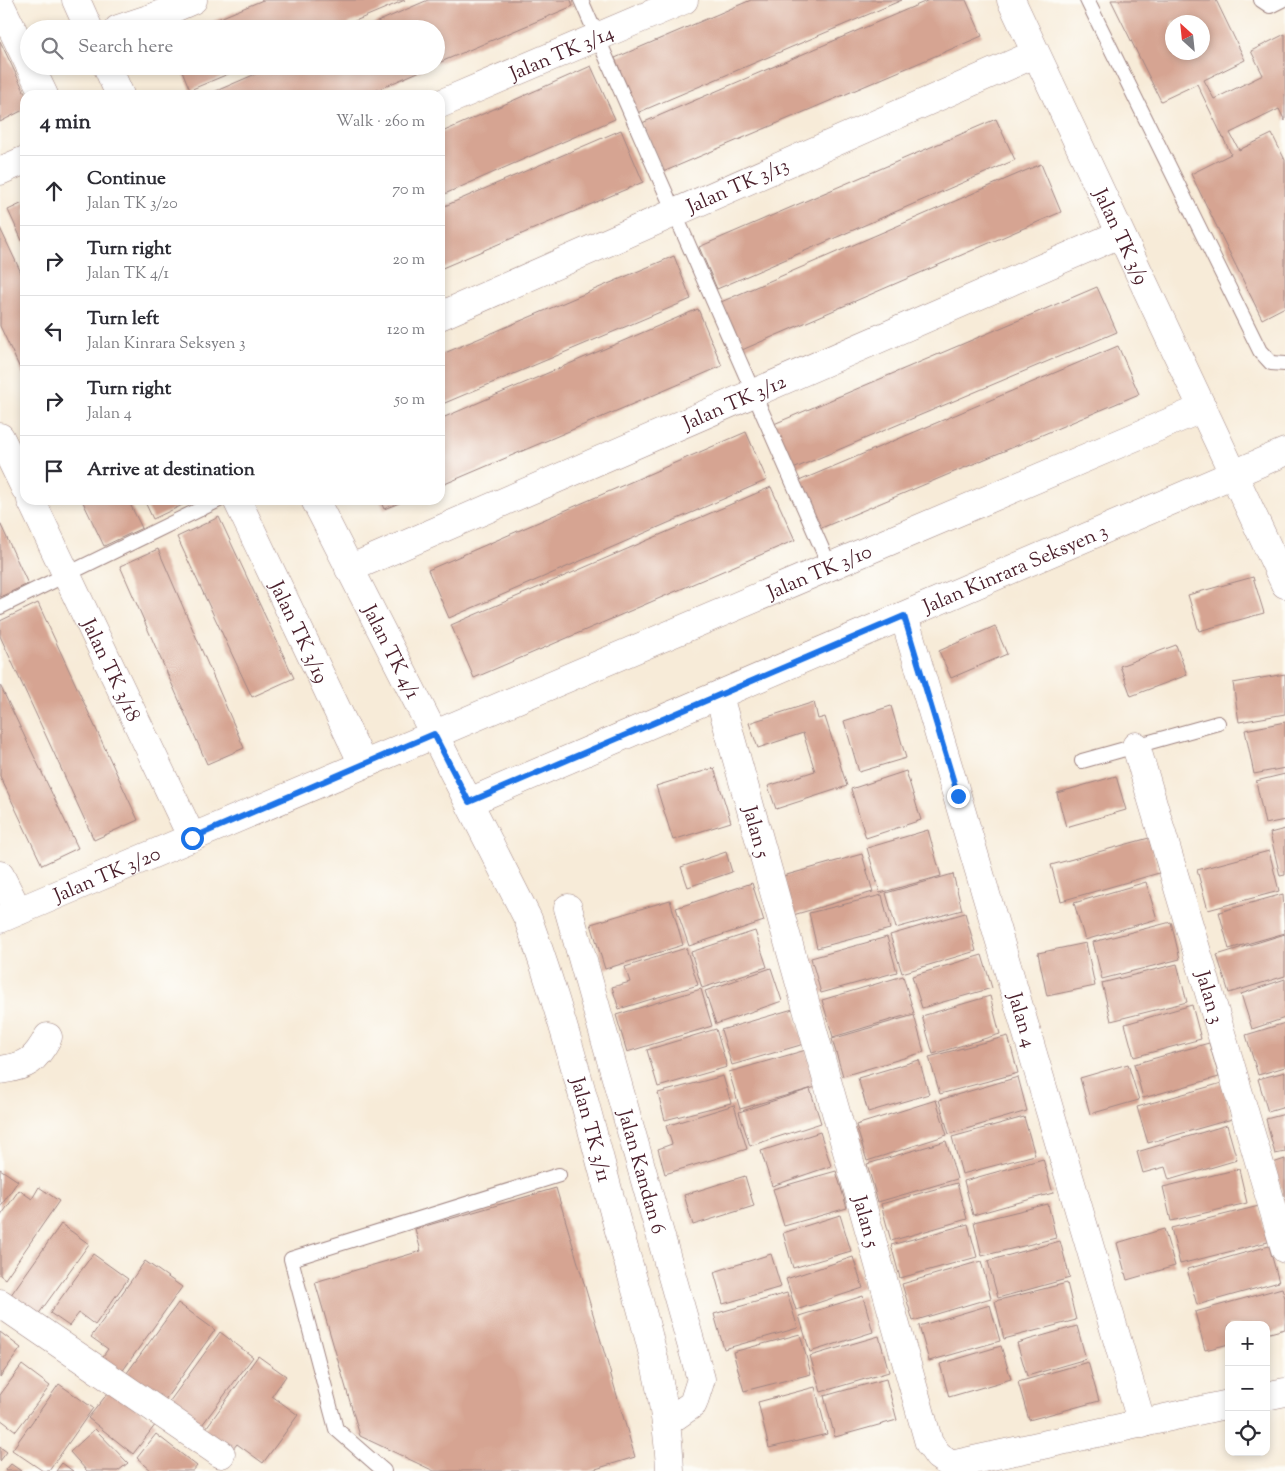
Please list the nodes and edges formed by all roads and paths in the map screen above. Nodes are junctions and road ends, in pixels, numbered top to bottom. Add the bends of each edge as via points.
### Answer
1 (76, 0) edge
2 (193, 0) edge
3 (581, 0) edge
4 (684, 0) edge
5 (1011, 0) edge
6 (1087, 0) edge
7 (1261, 0) edge
8 (1282, 0) edge
9 (0, 4) edge
10 (149, 9) edge
11 (85, 20) edge
12 (132, 20) edge
13 (597, 37) junction
14 (20, 46) edge
15 (1035, 54) junction
16 (34, 75) edge
17 (111, 75) edge
18 (42, 90) edge
19 (118, 90) edge
20 (445, 102) edge
21 (20, 162) edge
22 (0, 172) edge
23 (674, 213) junction
24 (1120, 234) junction
25 (445, 314) edge
26 (1285, 364) edge
27 (754, 393) junction
28 (1203, 408) junction
29 (0, 437) edge
30 (1285, 452) edge
31 (1234, 473) junction
32 (20, 478) edge
33 (33, 505) edge
34 (209, 505) edge
35 (239, 505) edge
36 (317, 505) edge
37 (830, 566) junction
38 (349, 569) junction
39 (67, 574) junction
40 (1285, 584) edge
41 (0, 607) edge
42 (904, 616) junction
43 (719, 696) junction
44 (1218, 723) dead end
45 (434, 734) junction
46 (1136, 746) junction
47 (1082, 761) dead end
48 (363, 764) junction
49 (469, 802) junction
50 (192, 838) junction
51 (0, 875) edge
52 (568, 908) dead end
53 (9, 915) edge
54 (48, 1037) dead end
55 (0, 1070) edge
56 (559, 1175) dead end
57 (1285, 1249) edge
58 (0, 1303) edge
59 (1285, 1392) edge
60 (1270, 1395) edge
61 (1225, 1405) edge
62 (667, 1422) junction
63 (1142, 1424) junction
64 (221, 1454) dead end
65 (384, 1471) edge
66 (670, 1471) edge

1 - 11 street
2 - 10 street
3 - 13 lane
4 - 13 street, Jalan TK 3/14
5 - 15 street, Jalan TK 3/9
6 - 26 lane via 1260,351 1270,363
7 - 8 lane via 1270,6
9 - 14 street
10 - 12 street
13 - 20 street, Jalan TK 3/14
13 - 23 lane
15 - 23 street, Jalan TK 3/13
15 - 24 street, Jalan TK 3/9
16 - 18 street
17 - 19 street
21 - 22 street
23 - 25 street, Jalan TK 3/13
23 - 27 lane
24 - 27 street, Jalan TK 3/12
24 - 28 street, Jalan TK 3/9
27 - 37 lane
27 - 38 street, Jalan TK 3/12
28 - 31 street, Jalan TK 3/9
28 - 37 street, Jalan TK 3/10
29 - 32 street
30 - 31 street, Jalan Kinrara Seksyen 3
31 - 40 street, Jalan TK 3/9
31 - 42 street, Jalan Kinrara Seksyen 3
33 - 39 street, Jalan TK 3/18
34 - 39 lane
35 - 48 street, Jalan TK 3/19
36 - 38 street, Jalan TK 4/1
37 - 45 street, Jalan TK 3/10
38 - 45 street, Jalan TK 4/1
39 - 41 lane
39 - 50 street, Jalan TK 3/18
42 - 43 street, Jalan Kinrara Seksyen 3
42 - 63 street, Jalan 4
43 - 49 street, Jalan Kinrara Seksyen 3
43 - 63 street, Jalan 5 via 929,1443 938,1456 951,1465
44 - 46 lane
45 - 48 street, Jalan TK 3/20
45 - 49 street, Jalan TK 4/1
46 - 47 lane
46 - 57 street, Jalan 3
48 - 50 street, Jalan TK 3/20
49 - 62 street, Jalan TK 3/11 via 528,919 554,990 654,1357
50 - 53 street, Jalan TK 3/20
51 - 53 street
52 - 62 street, Jalan Kandan 6 via 701,1379 693,1404
54 - 55 street via 38,1056 19,1068
56 - 65 lane via 291,1259 336,1428
58 - 64 street
59 - 60 street
61 - 63 street, Jalan 5
62 - 66 street, Jalan TK 3/11

